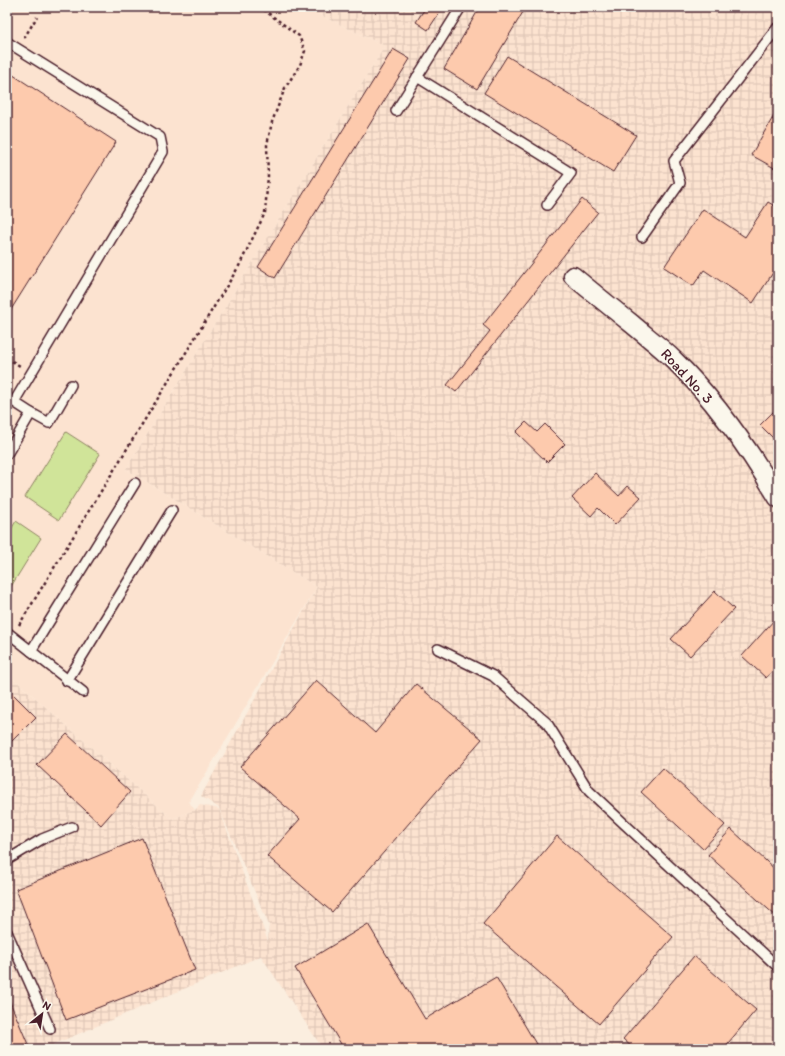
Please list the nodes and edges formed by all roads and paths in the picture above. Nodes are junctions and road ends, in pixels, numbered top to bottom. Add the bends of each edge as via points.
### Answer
1 (260, 7) edge
2 (461, 7) edge
3 (37, 17) dead end
4 (778, 27) edge
5 (27, 33) dead end
6 (7, 42) edge
7 (417, 77) junction
8 (396, 111) dead end
9 (547, 205) dead end
10 (642, 237) dead end
11 (573, 276) dead end
12 (71, 385) dead end
13 (31, 413) junction
14 (7, 454) edge
15 (135, 483) dead end
16 (778, 498) edge
17 (172, 510) dead end
18 (10, 634) edge
19 (438, 649) dead end
20 (31, 651) junction
21 (67, 681) junction
22 (82, 692) dead end
23 (72, 826) dead end
24 (7, 860) edge
25 (7, 932) edge
26 (778, 967) edge
27 (50, 1029) dead end

1 - 18 path via 299,36 305,51 300,65 285,88 272,122 268,145 265,213 239,266
2 - 7 lane
3 - 5 path
4 - 10 lane via 674,161 680,183
6 - 13 lane via 160,137 163,152 14,402
7 - 8 lane
7 - 9 lane via 571,173
11 - 16 street, Road No. 3 via 660,346 690,377 724,417 758,464
12 - 13 lane via 49,423
13 - 14 lane
15 - 20 lane
17 - 21 lane
18 - 20 lane
19 - 26 lane via 493,676 547,722 588,791
20 - 21 lane
21 - 22 lane
23 - 24 lane via 42,839
25 - 27 lane

